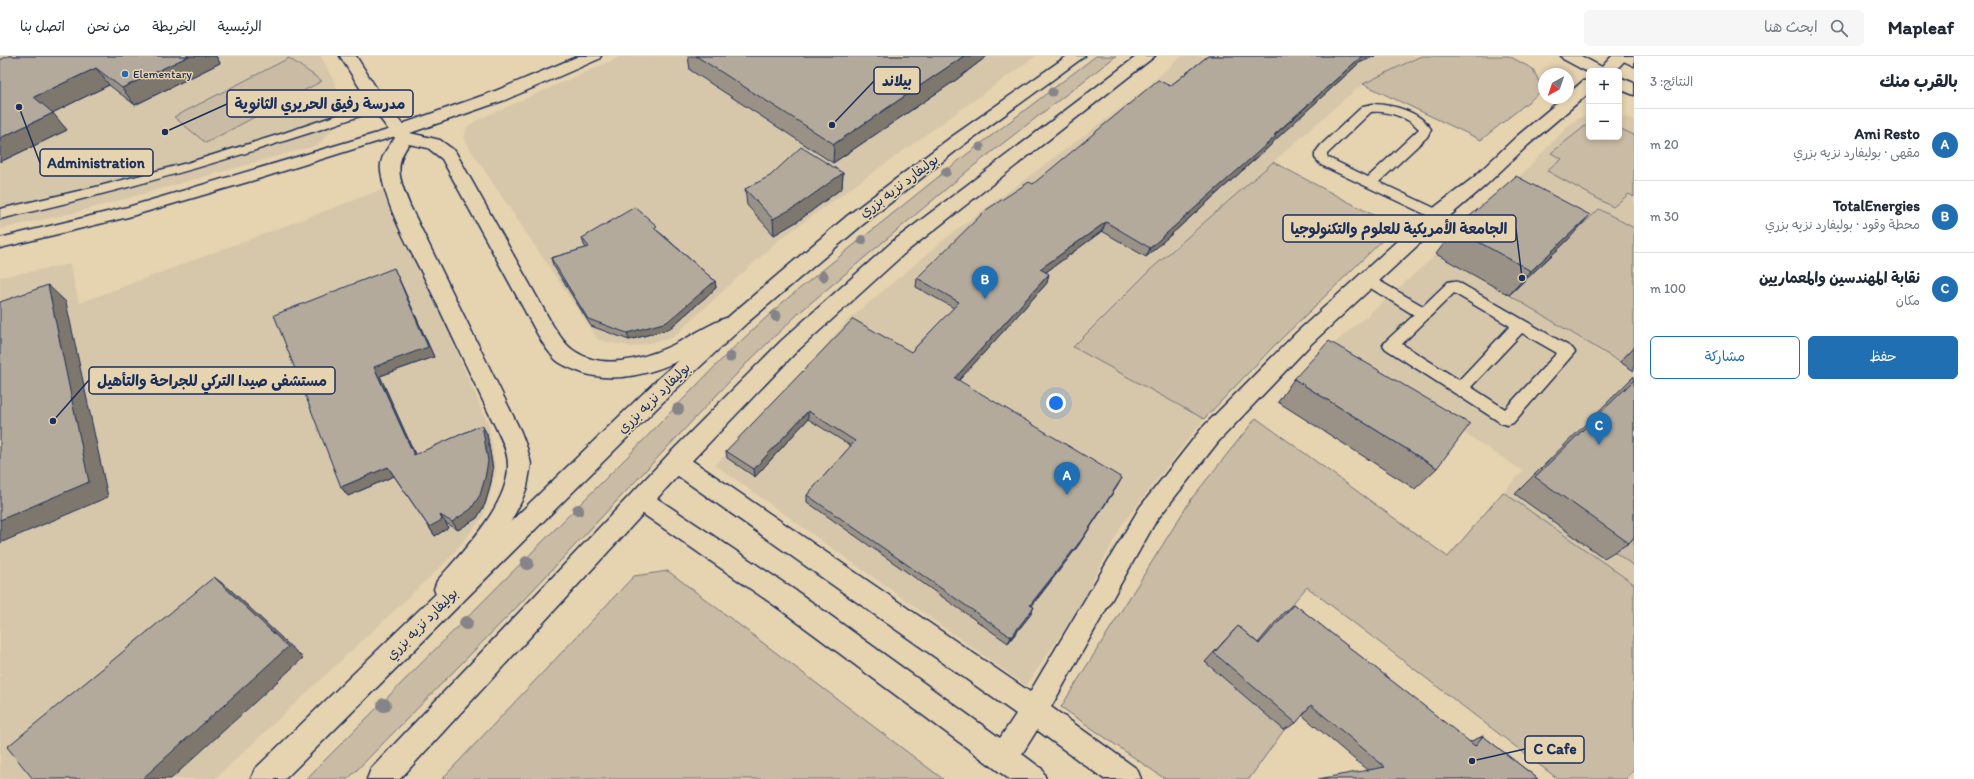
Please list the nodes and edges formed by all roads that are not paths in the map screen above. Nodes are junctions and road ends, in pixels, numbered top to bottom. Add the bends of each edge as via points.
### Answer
1 (348, 56) edge
2 (593, 56) edge
3 (1077, 56) edge
4 (1147, 56) edge
5 (1569, 56) edge
6 (1621, 56) edge
7 (1625, 56) edge
8 (1634, 61) edge
9 (1592, 68) edge
10 (1609, 68) edge
11 (1622, 84) edge
12 (1586, 88) edge
13 (1634, 90) edge
14 (379, 105) junction
15 (401, 135) junction
16 (1370, 182) junction
17 (0, 214) edge
18 (1438, 216) junction
19 (0, 243) edge
20 (1369, 280) junction
21 (1424, 314) junction
22 (741, 317) junction
23 (1520, 325) junction
24 (1460, 389) junction
25 (676, 462) junction
26 (641, 500) junction
27 (404, 642) junction
28 (1034, 711) junction
29 (1003, 758) junction
30 (265, 779) edge
31 (381, 779) edge
32 (1032, 779) edge
33 (1127, 779) edge

1 - 14 main road
2 - 15 main road
3 - 22 main road, بوليفارد نزيه بزري via 956,142 854,221
4 - 25 main road via 899,247 788,347
5 - 9 main road
6 - 10 main road
7 - 8 main road
11 - 13 main road
12 - 18 main road
14 - 15 main road
14 - 17 lane via 238,153
15 - 19 lane via 128,212
15 - 22 main road via 433,142 445,150 512,275 547,331 570,359 606,369 644,364 688,348
15 - 27 main road via 391,157 390,170 406,220 507,429 516,450 520,470 514,491 489,534
16 - 16 lane via 1326,162 1321,158 1321,154 1367,109 1373,107 1395,111 1424,125 1423,134
16 - 18 lane
18 - 20 main road
20 - 21 lane
20 - 28 main road via 1304,338 1210,434 1148,514
21 - 23 lane via 1453,286
21 - 24 lane via 1391,345
22 - 27 main road, بوليفارد نزيه بزري via 667,384
23 - 24 lane
23 - 24 lane via 1566,352 1507,418
25 - 26 main road
25 - 28 main road
26 - 29 main road via 803,611
26 - 31 main road
27 - 30 main road, بوليفارد نزيه بزري
28 - 29 main road
28 - 33 main road
29 - 32 main road

